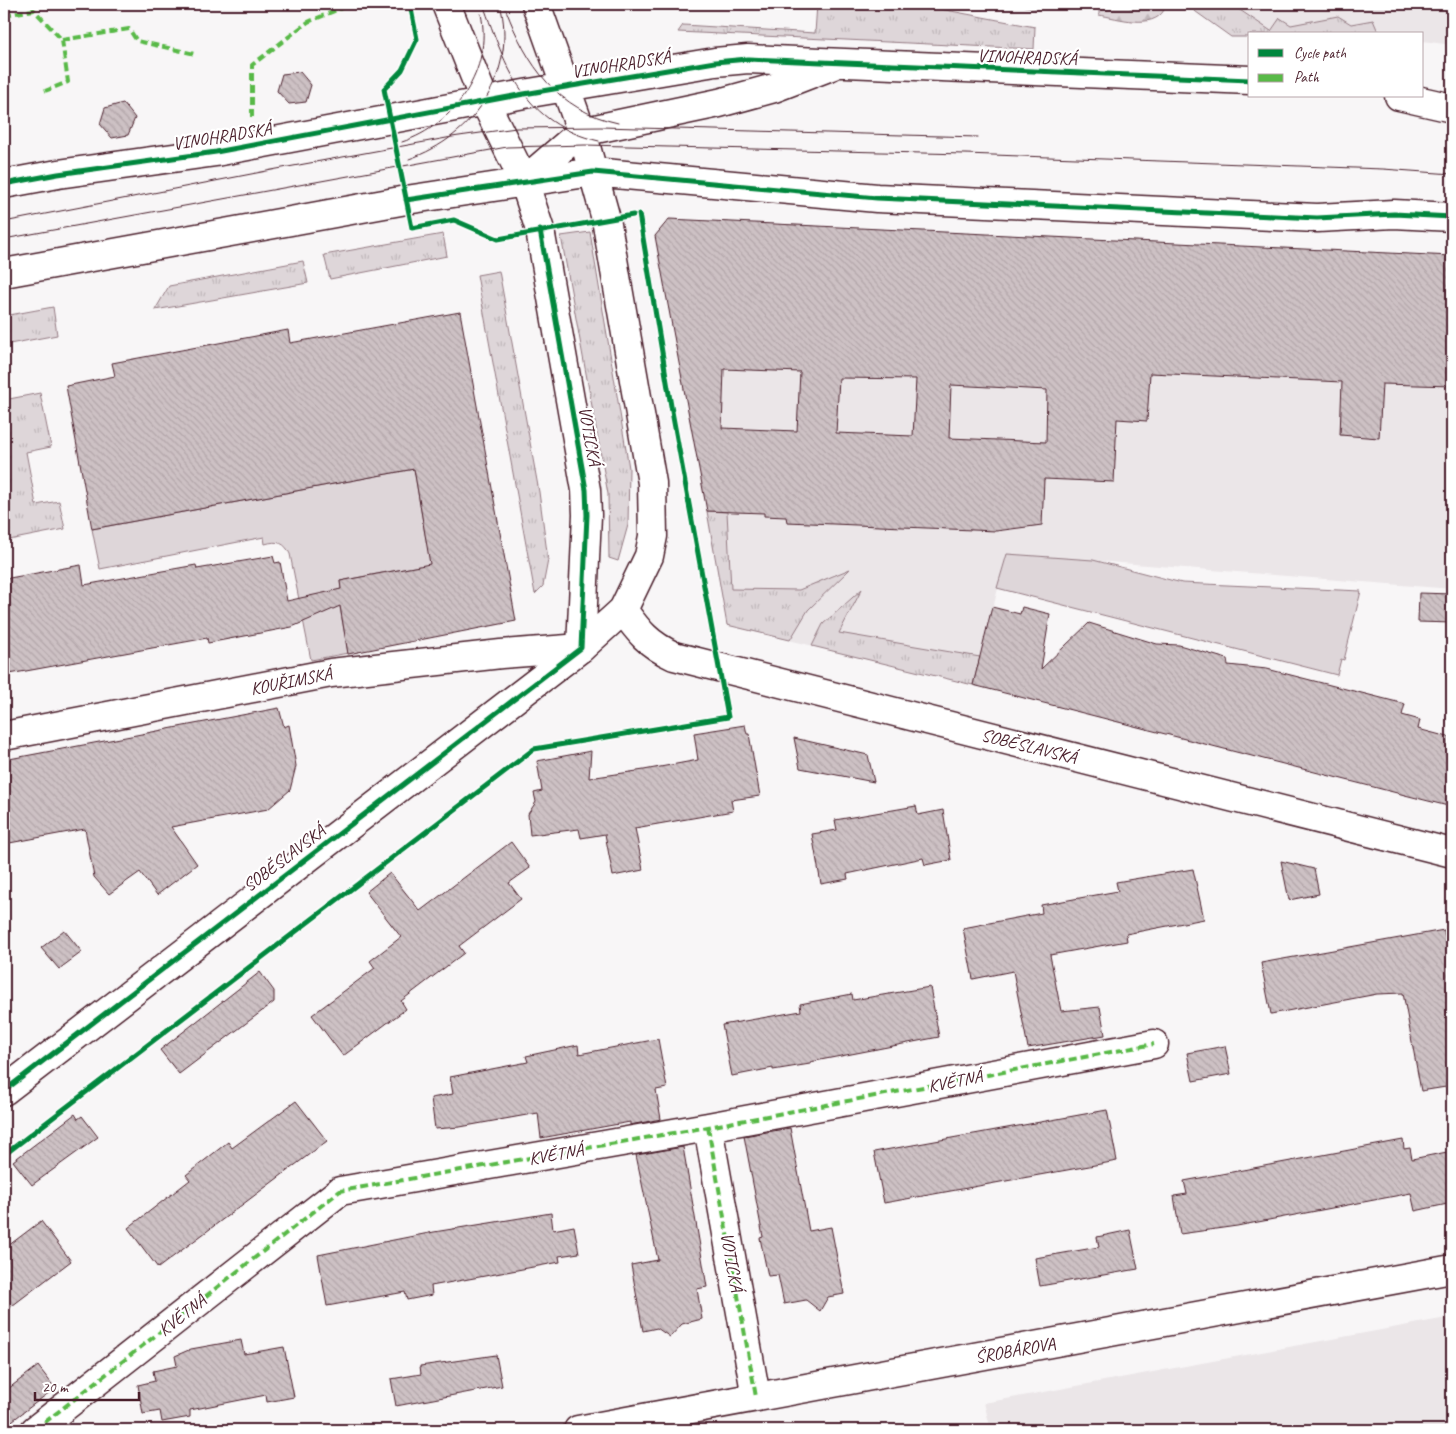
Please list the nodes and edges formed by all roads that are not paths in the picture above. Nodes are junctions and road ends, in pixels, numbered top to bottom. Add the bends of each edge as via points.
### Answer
1 (446, 4) edge
2 (536, 4) edge
3 (839, 63) junction
4 (1248, 80) edge
5 (566, 87) junction
6 (1407, 98) edge
7 (485, 102) junction
8 (1452, 108) edge
9 (581, 132) junction
10 (593, 172) junction
11 (524, 181) junction
12 (4, 184) edge
13 (1452, 217) edge
14 (4, 273) edge
15 (622, 610) junction
16 (581, 648) junction
17 (4, 736) edge
18 (1452, 853) edge
19 (1154, 1044) dead end
20 (4, 1090) edge
21 (708, 1127) junction
22 (1452, 1268) edge
23 (756, 1397) junction
24 (35, 1430) edge
25 (578, 1430) edge

1 - 7 main road, VOTICKÁ
2 - 5 main road
3 - 4 main road, VINOHRADSKÁ
3 - 5 main road, VINOHRADSKÁ via 748,59
3 - 9 main road via 774,88 719,104
5 - 7 main road, VINOHRADSKÁ
5 - 9 main road
6 - 8 main road
7 - 11 main road, VOTICKÁ
7 - 12 main road, VINOHRADSKÁ via 216,152
9 - 10 main road
9 - 11 main road
10 - 11 main road
10 - 13 main road via 877,198 1317,218 1394,214
10 - 15 main road via 612,249 652,483 653,536 649,556
11 - 14 main road
11 - 16 main road, VOTICKÁ via 540,230 586,490
15 - 16 main road
15 - 18 main road, SOBĚSLAVSKÁ via 654,647 674,656
16 - 17 main road, KOUŘIMSKÁ via 331,673
16 - 20 main road, SOBĚSLAVSKÁ
19 - 21 main road, KVĚTNÁ
21 - 23 main road, VOTICKÁ
21 - 24 main road, KVĚTNÁ via 340,1191
22 - 23 main road, ŠROBÁROVA
23 - 25 main road, ŠROBÁROVA

